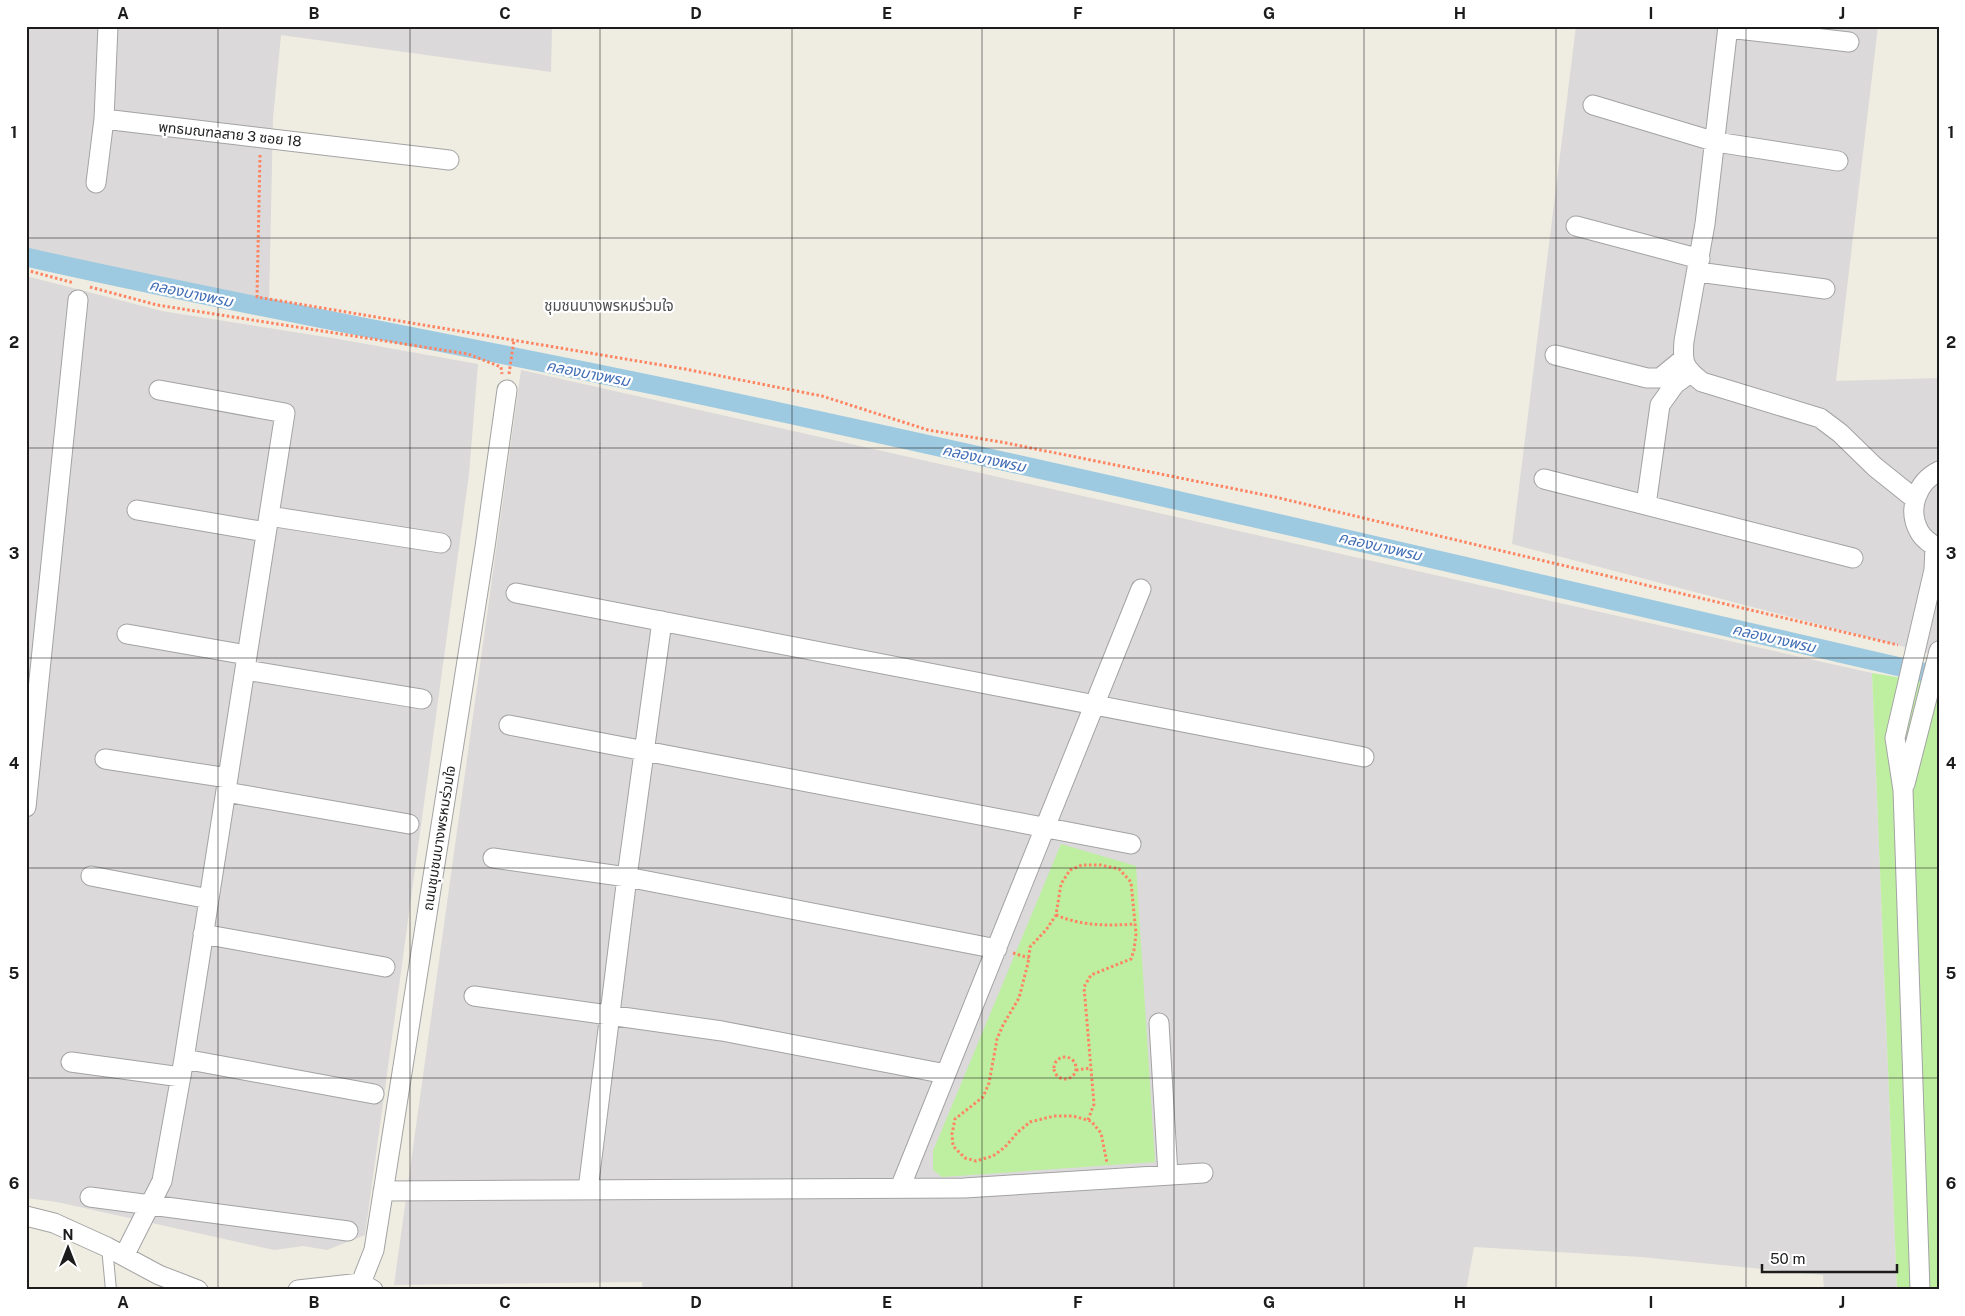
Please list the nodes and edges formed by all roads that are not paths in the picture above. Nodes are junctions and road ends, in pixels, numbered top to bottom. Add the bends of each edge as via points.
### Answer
1 (108, 26) edge
2 (1728, 27) edge
3 (1849, 42) dead end
4 (1593, 105) dead end
5 (104, 119) junction
6 (1716, 142) junction
7 (449, 160) dead end
8 (1838, 161) dead end
9 (96, 182) dead end
10 (1576, 226) dead end
11 (1699, 265) junction
12 (1825, 289) dead end
13 (78, 300) dead end
14 (1555, 355) dead end
15 (1686, 366) junction
16 (159, 390) dead end
17 (506, 390) dead end
18 (1939, 471) edge
19 (1544, 479) dead end
20 (1915, 499) junction
21 (1646, 505) junction
22 (137, 510) dead end
23 (268, 524) junction
24 (441, 543) dead end
25 (1937, 548) edge
26 (1853, 558) dead end
27 (1141, 589) dead end
28 (516, 593) dead end
29 (662, 621) junction
30 (127, 634) dead end
31 (1939, 651) edge
32 (246, 662) junction
33 (422, 699) dead end
34 (1095, 705) junction
35 (510, 725) dead end
36 (644, 751) junction
37 (1364, 757) dead end
38 (105, 759) dead end
39 (227, 785) junction
40 (1903, 790) junction
41 (26, 807) edge
42 (409, 824) dead end
43 (1046, 828) junction
44 (1131, 844) dead end
45 (493, 858) dead end
46 (90, 876) dead end
47 (627, 877) junction
48 (209, 899) junction
49 (203, 934) junction
50 (997, 949) junction
51 (385, 966) dead end
52 (474, 996) dead end
53 (610, 1015) junction
54 (1159, 1023) dead end
55 (71, 1062) dead end
56 (182, 1068) junction
57 (946, 1074) junction
58 (374, 1094) dead end
59 (1203, 1173) dead end
60 (1168, 1175) junction
61 (900, 1188) junction
62 (588, 1190) junction
63 (383, 1191) junction
64 (90, 1197) dead end
65 (150, 1206) junction
66 (26, 1216) edge
67 (348, 1232) dead end
68 (107, 1247) junction
69 (124, 1256) junction
70 (367, 1286) edge
71 (111, 1290) edge
72 (198, 1290) edge
73 (298, 1290) edge
74 (1920, 1290) edge

1 - 5 street
2 - 3 street
2 - 6 street
4 - 6 street
5 - 7 street, พุทธมณฑลสาย 3 ซอย 18
5 - 9 street
6 - 8 street
6 - 11 street
10 - 11 street
11 - 12 street
11 - 15 street via 1684,340
13 - 41 street
14 - 15 street via 1647,378 1660,378
15 - 20 street via 1702,382 1820,418
15 - 21 street via 1660,405
16 - 23 street via 285,413
17 - 63 street, ถนนชุมชนบางพรหมร่วมใจ via 482,566
18 - 20 street via 1925,481
19 - 21 street
20 - 25 street via 1914,519 1919,532
21 - 26 street
22 - 23 street
23 - 24 street
23 - 32 street
25 - 40 street via 1895,738
27 - 34 street
28 - 29 street
29 - 34 street
29 - 36 street
30 - 32 street
31 - 40 street
32 - 33 street
32 - 39 street
34 - 37 street
34 - 43 street
35 - 36 street
36 - 43 street
36 - 47 street
38 - 39 street
39 - 42 street
39 - 48 street
40 - 74 street
43 - 44 street
43 - 50 street
45 - 47 street
46 - 48 street
47 - 50 street
47 - 53 street
48 - 49 street
49 - 51 street
49 - 56 street
50 - 57 street
52 - 53 street
53 - 57 street via 722,1031
53 - 62 street
54 - 60 street
55 - 56 street
56 - 58 street
56 - 65 street via 162,1181
57 - 61 street
59 - 60 street
60 - 61 street via 964,1188
61 - 62 street
62 - 63 street
63 - 70 street, ถนนชุมชนบางพรหมร่วมใจ
64 - 65 street
65 - 67 street
65 - 69 street
66 - 68 street via 54,1223
68 - 69 street
68 - 71 lane
69 - 72 street via 159,1275
70 - 73 street

